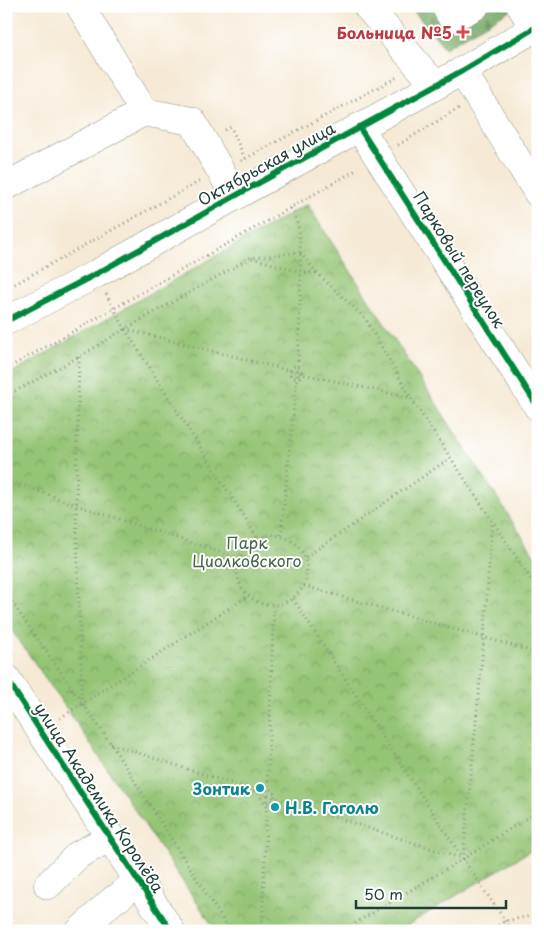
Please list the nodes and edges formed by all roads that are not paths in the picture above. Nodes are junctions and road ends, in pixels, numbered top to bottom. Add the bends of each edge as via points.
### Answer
1 (80, 6) edge
2 (367, 6) edge
3 (445, 6) edge
4 (475, 6) edge
5 (521, 6) edge
6 (537, 26) edge
7 (462, 71) junction
8 (435, 85) junction
9 (144, 112) junction
10 (360, 127) junction
11 (6, 186) edge
12 (538, 193) edge
13 (235, 196) junction
14 (6, 321) edge
15 (538, 407) edge
16 (6, 678) edge
17 (111, 837) junction
18 (138, 880) junction
19 (48, 885) dead end
20 (80, 931) edge
21 (171, 931) edge

1 - 9 street
2 - 8 street
3 - 4 street via 452,18
5 - 6 street
6 - 7 street, Октябрьская улица
7 - 8 street, Октябрьская улица
7 - 12 street
8 - 10 street, Октябрьская улица
9 - 11 street
9 - 13 street via 192,121
10 - 13 street, Октябрьская улица
10 - 15 street, Парковый переулок
13 - 14 street, Октябрьская улица
16 - 17 street, улица Академика Королёва
17 - 18 street, улица Академика Королёва
17 - 19 street via 78,856
18 - 20 street
18 - 21 street, улица Академика Королёва

